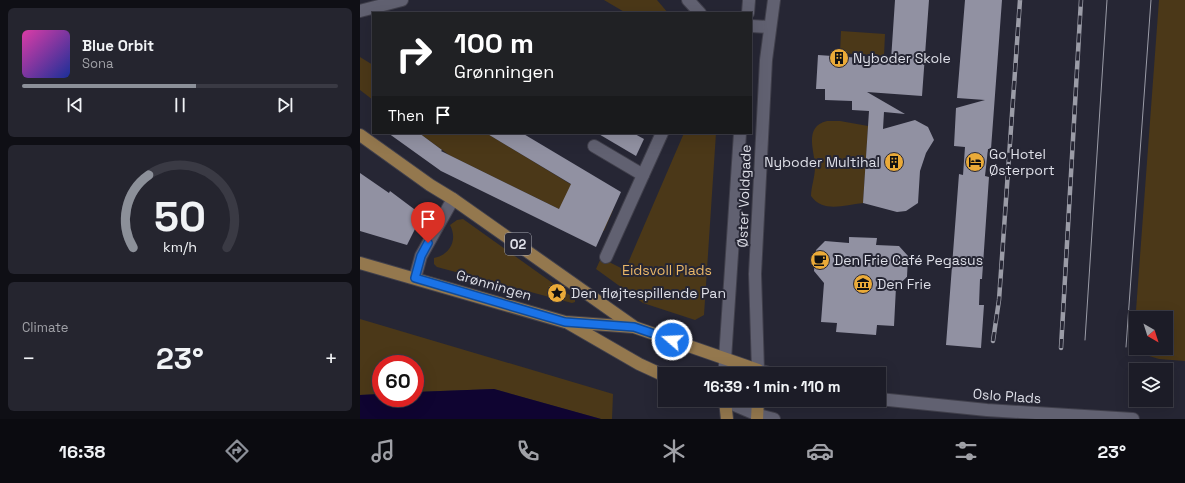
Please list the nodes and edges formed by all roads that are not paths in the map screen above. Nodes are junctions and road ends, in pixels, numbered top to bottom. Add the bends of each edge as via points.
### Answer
1 (402, 0) edge
2 (688, 0) edge
3 (749, 0) edge
4 (774, 0) edge
5 (360, 11) edge
6 (699, 12) edge
7 (748, 12) edge
8 (372, 17) edge
9 (752, 26) edge
10 (770, 27) junction
11 (662, 134) edge
12 (740, 134) edge
13 (360, 135) edge
14 (594, 146) dead end
15 (643, 176) junction
16 (453, 199) junction
17 (606, 257) dead end
18 (360, 263) edge
19 (415, 278) junction
20 (565, 322) junction
21 (634, 327) junction
22 (725, 358) junction
23 (725, 367) edge
24 (746, 367) edge
25 (758, 367) edge
26 (658, 373) edge
27 (886, 400) edge
28 (725, 407) edge
29 (738, 407) edge
30 (758, 407) edge
31 (757, 417) edge
32 (726, 419) edge
33 (774, 419) edge
34 (1133, 419) edge

1 - 5 street
2 - 6 street
3 - 7 street
4 - 10 street, Øster Voldgade
5 - 8 street
9 - 10 street
10 - 25 street, Øster Voldgade via 762,112 755,274
11 - 15 street
12 - 22 street, Øster Voldgade
13 - 16 main road, O2
14 - 15 street
15 - 17 street
16 - 19 street via 421,256
16 - 21 main road, O2
18 - 19 main road, Grønningen / O2
19 - 20 main road, Grønningen / O2
20 - 21 main road, Grønningen / O2
20 - 26 main road, Grønningen / O2
21 - 22 main road, Grønningen / O2
22 - 23 street, Øster Voldgade
22 - 24 main road, O2
27 - 34 street, Oslo Plads via 986,410
28 - 32 main road
29 - 31 street
30 - 31 main road
31 - 33 street

